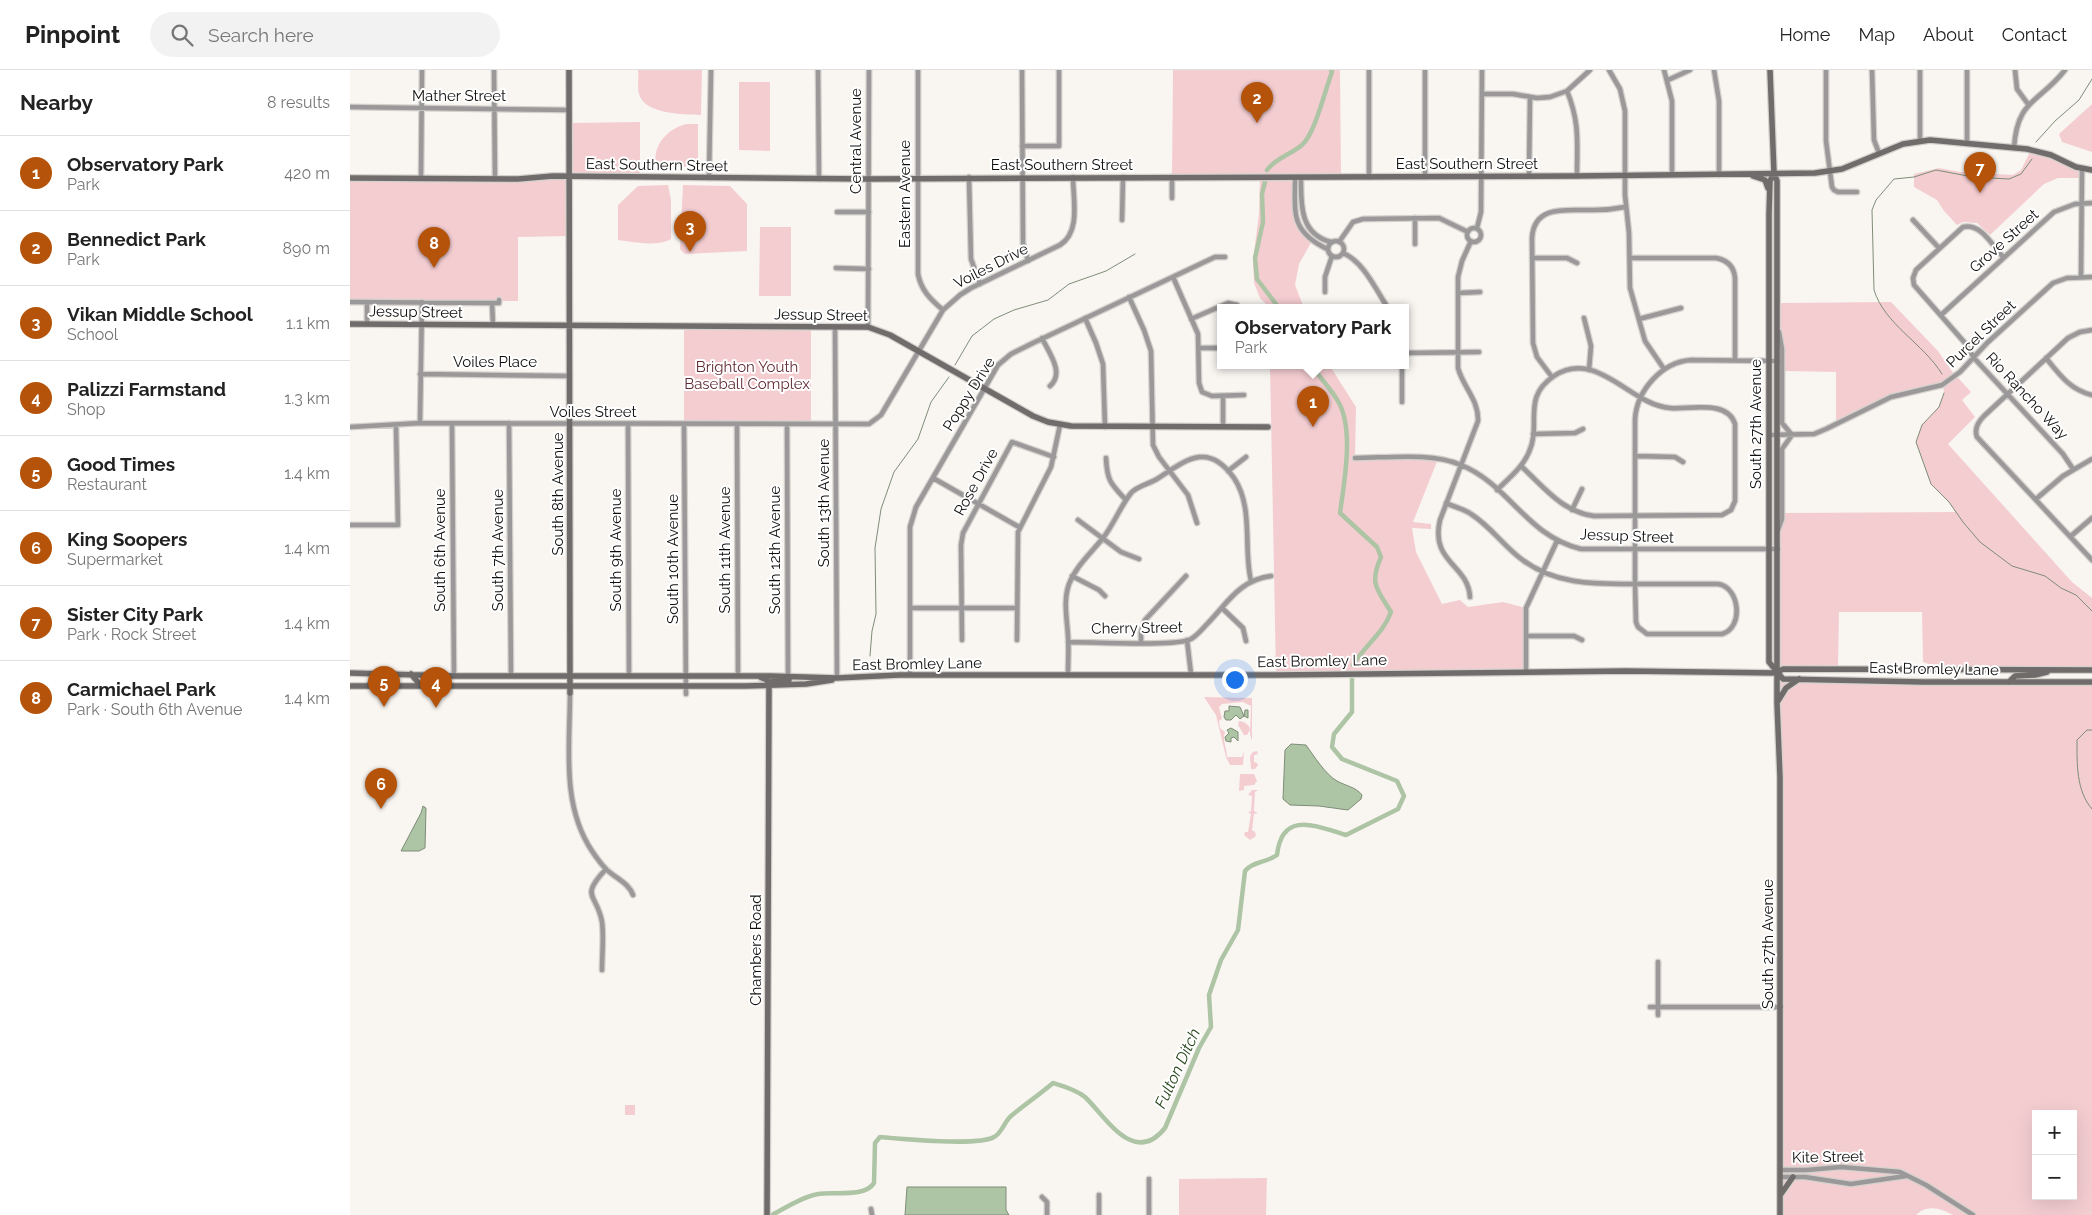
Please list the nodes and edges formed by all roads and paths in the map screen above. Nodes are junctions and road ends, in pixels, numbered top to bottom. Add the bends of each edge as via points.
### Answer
1 (422, 70) edge
2 (494, 70) edge
3 (568, 70) edge
4 (711, 70) edge
5 (818, 70) edge
6 (869, 70) edge
7 (918, 70) edge
8 (1022, 70) edge
9 (1059, 70) edge
10 (1369, 70) edge
11 (1425, 70) edge
12 (1482, 70) edge
13 (1590, 70) edge
14 (1609, 70) edge
15 (1664, 70) edge
16 (1690, 70) edge
17 (1714, 70) edge
18 (1770, 70) edge
19 (1826, 70) edge
20 (1872, 70) edge
21 (1920, 70) edge
22 (1967, 70) edge
23 (2015, 70) edge
24 (2065, 70) edge
25 (1668, 80) junction
26 (1567, 91) junction
27 (1482, 94) junction
28 (1530, 97) junction
29 (2028, 104) junction
30 (350, 107) edge
31 (422, 108) junction
32 (495, 108) junction
33 (568, 110) junction
34 (1920, 141) junction
35 (1967, 143) junction
36 (1022, 146) junction
37 (2014, 148) junction
38 (1879, 154) junction
39 (2082, 169) junction
40 (2092, 170) edge
41 (1830, 172) junction
42 (1774, 173) junction
43 (1743, 174) junction
44 (1624, 175) junction
45 (1672, 175) junction
46 (1719, 175) junction
47 (569, 176) junction
48 (1425, 176) junction
49 (1482, 176) junction
50 (1529, 176) junction
51 (1577, 176) junction
52 (969, 177) junction
53 (1022, 177) junction
54 (1073, 177) junction
55 (1123, 177) junction
56 (1172, 177) junction
57 (1298, 177) junction
58 (1369, 177) junction
59 (350, 178) edge
60 (421, 178) junction
61 (495, 178) junction
62 (709, 178) junction
63 (917, 178) junction
64 (819, 179) junction
65 (868, 179) junction
66 (1770, 192) junction
67 (1857, 192) dead end
68 (1172, 198) dead end
69 (2082, 203) junction
70 (2092, 203) edge
71 (1625, 208) junction
72 (837, 212) dead end
73 (868, 212) junction
74 (1415, 218) junction
75 (1122, 220) dead end
76 (1913, 220) dead end
77 (1477, 228) junction
78 (1468, 232) junction
79 (1472, 241) junction
80 (1331, 242) junction
81 (1339, 242) junction
82 (1415, 244) dead end
83 (1939, 248) junction
84 (1327, 249) junction
85 (1343, 253) junction
86 (1332, 256) junction
87 (1225, 257) dead end
88 (2003, 257) junction
89 (1532, 258) junction
90 (1630, 258) junction
91 (1028, 261) junction
92 (1577, 263) dead end
93 (836, 268) dead end
94 (869, 268) junction
95 (1173, 277) junction
96 (2092, 277) edge
97 (2081, 278) junction
98 (980, 284) junction
99 (1326, 292) dead end
100 (1480, 292) dead end
101 (1458, 293) junction
102 (1129, 297) junction
103 (499, 300) dead end
104 (420, 301) junction
105 (350, 302) edge
106 (367, 302) junction
107 (492, 303) junction
108 (1226, 304) edge
109 (1237, 304) dead end
110 (1385, 304) edge
111 (1217, 308) edge
112 (1681, 308) dead end
113 (942, 310) junction
114 (1941, 315) junction
115 (1085, 318) junction
116 (1584, 318) dead end
117 (1192, 319) junction
118 (1639, 319) junction
119 (350, 324) edge
120 (367, 324) junction
121 (422, 324) junction
122 (492, 325) junction
123 (1778, 325) junction
124 (569, 326) junction
125 (836, 327) junction
126 (868, 327) junction
127 (2092, 330) edge
128 (1042, 338) junction
129 (1199, 348) junction
130 (1217, 348) edge
131 (918, 351) junction
132 (1480, 352) dead end
133 (1409, 353) edge
134 (1458, 353) junction
135 (1974, 358) junction
136 (2046, 358) junction
137 (1735, 360) junction
138 (1768, 360) junction
139 (1778, 360) junction
140 (1402, 369) edge
141 (1664, 369) junction
142 (1589, 370) junction
143 (420, 374) junction
144 (570, 376) junction
145 (1552, 377) junction
146 (1050, 386) dead end
147 (984, 389) junction
148 (2008, 394) junction
149 (2092, 394) edge
150 (1244, 395) dead end
151 (1223, 396) junction
152 (1641, 396) junction
153 (1402, 402) dead end
154 (509, 423) junction
155 (420, 424) junction
156 (452, 424) junction
157 (628, 424) junction
158 (684, 424) junction
159 (737, 424) junction
160 (396, 425) junction
161 (570, 425) junction
162 (787, 425) junction
163 (836, 425) junction
164 (1060, 425) junction
165 (1105, 426) junction
166 (1152, 426) junction
167 (1223, 426) junction
168 (1268, 426) dead end
169 (350, 427) edge
170 (1583, 429) dead end
171 (1532, 434) junction
172 (1769, 435) junction
173 (1778, 435) junction
174 (1792, 435) junction
175 (1635, 456) junction
176 (1246, 457) dead end
177 (1054, 458) junction
178 (1106, 458) dead end
179 (1355, 458) dead end
180 (2092, 459) edge
181 (1683, 462) dead end
182 (1461, 465) junction
183 (1521, 466) junction
184 (2073, 469) junction
185 (1169, 470) junction
186 (1228, 471) junction
187 (933, 478) junction
188 (1582, 489) dead end
189 (1497, 490) junction
190 (1126, 500) junction
191 (2036, 500) junction
192 (978, 503) junction
193 (1446, 503) junction
194 (1572, 510) junction
195 (1635, 516) junction
196 (2092, 518) edge
197 (1078, 520) dead end
198 (1196, 523) dead end
199 (350, 525) edge
200 (1019, 527) junction
201 (1778, 530) junction
202 (2070, 536) junction
203 (1102, 539) junction
204 (1557, 541) junction
205 (1769, 549) junction
206 (1778, 549) junction
207 (1635, 550) junction
208 (1139, 559) dead end
209 (2092, 560) edge
210 (1542, 571) junction
211 (1072, 576) junction
212 (1186, 576) dead end
213 (1271, 576) dead end
214 (1251, 581) junction
215 (1635, 584) junction
216 (1105, 596) dead end
217 (1470, 597) dead end
218 (910, 608) junction
219 (962, 608) junction
220 (1017, 608) junction
221 (1222, 608) junction
222 (1526, 636) junction
223 (962, 640) dead end
224 (1017, 640) dead end
225 (1187, 640) junction
226 (1582, 640) dead end
227 (1246, 641) dead end
228 (1068, 642) junction
229 (1141, 642) junction
230 (2062, 670) junction
231 (2092, 670) edge
232 (1526, 671) junction
233 (350, 673) edge
234 (1778, 673) junction
235 (392, 674) junction
236 (411, 674) junction
237 (1068, 674) junction
238 (1191, 674) junction
239 (910, 675) junction
240 (446, 676) junction
241 (454, 676) junction
242 (511, 676) junction
243 (570, 676) junction
244 (629, 676) junction
245 (686, 676) junction
246 (738, 676) junction
247 (757, 676) junction
248 (788, 676) junction
249 (813, 677) junction
250 (837, 678) junction
251 (1799, 679) junction
252 (2009, 682) junction
253 (2092, 682) edge
254 (350, 686) edge
255 (365, 686) junction
256 (421, 686) junction
257 (686, 686) junction
258 (769, 686) junction
259 (570, 689) junction
260 (686, 694) dead end
261 (1777, 703) junction
262 (606, 869) junction
263 (633, 896) dead end
264 (1658, 962) dead end
265 (602, 970) dead end
266 (1650, 1007) dead end
267 (1658, 1007) junction
268 (1781, 1007) junction
269 (1658, 1015) dead end
270 (1780, 1173) junction
271 (1906, 1176) junction
272 (1793, 1177) junction
273 (1149, 1178) dead end
274 (1099, 1195) dead end
275 (1780, 1196) junction
276 (1042, 1197) dead end
277 (768, 1214) edge
278 (1047, 1215) edge
279 (1099, 1215) edge
280 (1149, 1215) edge
281 (1780, 1215) edge
282 (1973, 1215) edge

1 - 31 street
2 - 32 street
3 - 33 street, South 8th Avenue
4 - 62 street
5 - 64 street
6 - 65 street, Central Avenue
7 - 63 street, Eastern Avenue
8 - 36 street
9 - 36 street via 1059,146
10 - 58 street
11 - 48 street
12 - 27 street
13 - 26 street
14 - 44 street via 1624,104
15 - 25 street
16 - 25 street
17 - 46 street via 1719,101
18 - 42 street, South 27th Avenue
19 - 41 street via 1826,141
20 - 38 street via 1874,140
21 - 34 street
22 - 35 street
23 - 29 street via 2017,90
24 - 29 street
25 - 45 street via 1672,101
26 - 28 street via 1550,97
26 - 51 street via 1576,118
27 - 28 street
27 - 49 street
28 - 50 street
29 - 37 street via 2018,120
30 - 31 street, Mather Street
31 - 32 street, Mather Street
31 - 60 street
32 - 33 street, Mather Street
32 - 61 street
33 - 47 street, South 8th Avenue
34 - 35 street, East Southern Street
34 - 38 street, East Southern Street
35 - 37 street, East Southern Street
36 - 53 street
37 - 39 street, East Southern Street via 2050,155
38 - 41 street, East Southern Street
39 - 40 street, East Southern Street
39 - 69 street
41 - 42 street, East Southern Street
41 - 67 street via 1834,190
42 - 43 street, East Southern Street
42 - 66 street, South 27th Avenue
42 - 123 street, South 27th Avenue via 1777,181
43 - 46 street, East Southern Street
43 - 66 street via 1763,179
44 - 45 street, East Southern Street
44 - 51 street, East Southern Street
44 - 71 street
45 - 46 street, East Southern Street
47 - 61 street, East Southern Street
47 - 62 street, East Southern Street
47 - 124 street, South 8th Avenue
48 - 49 street, East Southern Street
48 - 58 street, East Southern Street
49 - 50 street, East Southern Street
49 - 77 street
50 - 51 street, East Southern Street
52 - 53 street, East Southern Street
52 - 63 street, East Southern Street
52 - 98 street via 971,259
53 - 54 street, East Southern Street
53 - 91 street via 1023,243
54 - 55 street, East Southern Street
54 - 91 street, Voiles Drive via 1071,234 1064,242
55 - 56 street, East Southern Street
55 - 75 street
56 - 57 street, East Southern Street
56 - 68 street
57 - 58 street, East Southern Street
57 - 80 street via 1306,225 1317,236
57 - 84 street via 1295,208 1299,225 1307,236
59 - 60 street, East Southern Street
60 - 61 street, East Southern Street
62 - 64 street, East Southern Street
63 - 65 street, East Southern Street
63 - 113 street, Eastern Avenue via 919,280 926,294
64 - 65 street, East Southern Street
65 - 73 street, Central Avenue
66 - 138 street, South 27th Avenue
69 - 70 street, Grove Street
69 - 88 street, Grove Street via 2054,212
69 - 97 street
71 - 89 street via 1557,210 1538,216 1532,234
71 - 90 street
72 - 73 street, Central Avenue
73 - 94 street, Central Avenue
74 - 78 street via 1438,218
74 - 81 street via 1353,222
74 - 82 street
76 - 83 street
77 - 78 street
77 - 79 street via 1481,238
78 - 79 street
79 - 101 street via 1460,268
80 - 81 street
80 - 84 street
81 - 85 street via 1344,248
83 - 88 street via 1958,230 1968,226 1980,231
83 - 114 street, Rio Rancho Way via 1916,270 1913,278 1915,287
84 - 86 street
85 - 86 street via 1339,257
85 - 110 street via 1360,266
86 - 99 street via 1325,277
87 - 95 street, Poppy Drive via 1215,257
88 - 114 street, Grove Street
89 - 92 street via 1567,258
89 - 145 street via 1533,343
90 - 118 street via 1630,288
90 - 137 street via 1716,258 1731,261 1735,278
91 - 98 street, Voiles Drive
93 - 94 street
94 - 126 street, Central Avenue
95 - 102 street, Poppy Drive
95 - 117 street
96 - 97 street, Purcel Street
97 - 135 street, Purcel Street via 2058,281 2044,290
98 - 113 street, Voiles Drive
100 - 101 street
101 - 134 street
102 - 115 street, Poppy Drive
102 - 166 street via 1151,351
103 - 107 street
104 - 106 street
104 - 107 street
104 - 121 street
105 - 106 street
106 - 120 street
107 - 122 street
108 - 109 street
111 - 117 street
112 - 118 street
113 - 131 street, Voiles Drive
114 - 135 street, Rio Rancho Way
115 - 128 street, Poppy Drive
115 - 165 street via 1104,364
116 - 142 street via 1592,346
117 - 129 street
118 - 141 street via 1647,346
119 - 120 street, Jessup Street
120 - 121 street, Jessup Street
121 - 122 street, Jessup Street
121 - 143 street
122 - 124 street, Jessup Street
123 - 139 street, South 27th Avenue
123 - 174 street via 1782,349 1782,420
124 - 125 street, Jessup Street
124 - 144 street, South 8th Avenue
125 - 126 street, Jessup Street
125 - 163 street, South 13th Avenue
126 - 131 street, Jessup Street
127 - 136 street via 2068,338
128 - 146 street via 1057,371
128 - 147 street, Poppy Drive via 1007,357
129 - 130 street
129 - 151 street via 1201,394
131 - 147 street, Jessup Street
131 - 163 street, Voiles Drive via 880,417 866,424
132 - 134 street
133 - 134 street
134 - 182 street via 1460,376 1474,399 1478,414
135 - 148 street, Rio Rancho Way
135 - 174 street, Purcel Street via 1942,385 1891,397 1821,431
136 - 148 street
136 - 149 street via 2070,386
137 - 138 street
137 - 141 street via 1686,360
138 - 139 street
138 - 172 street, South 27th Avenue
139 - 173 street, South 27th Avenue
140 - 153 street
141 - 152 street
142 - 145 street via 1573,369
142 - 152 street
143 - 144 street, Voiles Place
143 - 155 street
144 - 161 street, South 8th Avenue
145 - 171 street via 1536,398
147 - 164 street, Jessup Street via 1033,416
147 - 187 street, Poppy Drive
148 - 184 street, Rio Rancho Way
148 - 191 street via 1980,420 1977,437
150 - 151 street
151 - 167 street
152 - 175 street via 1635,412
152 - 195 street via 1666,408 1721,409 1732,416 1735,428 1735,501 1730,510 1719,516
154 - 156 street, Voiles Street
154 - 161 street, Voiles Street
154 - 242 street, South 7th Avenue
155 - 156 street, Voiles Street
155 - 160 street, Voiles Street
156 - 241 street, South 6th Avenue
157 - 158 street, Voiles Street
157 - 161 street, Voiles Street
157 - 244 street, South 9th Avenue
158 - 159 street, Voiles Street
158 - 245 street, South 10th Avenue
159 - 162 street, Voiles Street
159 - 246 street, South 11th Avenue
160 - 169 street, Voiles Street
160 - 199 street via 398,525
161 - 243 street, South 8th Avenue
162 - 163 street, Voiles Street
162 - 248 street, South 12th Avenue
163 - 250 street, South 13th Avenue
164 - 165 street, Jessup Street
164 - 177 street
165 - 166 street, Jessup Street
166 - 167 street, Jessup Street
166 - 185 street via 1155,450
167 - 168 street, Jessup Street
170 - 171 street via 1574,433
171 - 183 street via 1531,449
172 - 173 street, Purcel Street
172 - 205 street, South 27th Avenue
173 - 174 street, Purcel Street
173 - 201 street, South 27th Avenue
174 - 201 street via 1782,449 1782,519
175 - 181 street via 1675,457
175 - 195 street
176 - 186 street
177 - 192 street, Rose Drive via 1012,442
177 - 200 street
178 - 190 street via 1110,483
179 - 182 street, Jessup Street via 1432,458
180 - 184 street
182 - 189 street, Jessup Street via 1480,475
182 - 193 street
183 - 189 street
183 - 194 street
184 - 191 street
185 - 186 street via 1200,457 1218,461
185 - 190 street via 1136,489
185 - 198 street via 1188,496
186 - 214 street via 1240,490 1244,505
187 - 192 street
187 - 218 street, Poppy Drive via 914,511 910,527
188 - 194 street
189 - 204 street, Jessup Street via 1542,532
190 - 203 street
191 - 202 street
192 - 200 street
192 - 219 street, Rose Drive via 962,537
193 - 210 street via 1472,515 1520,559
193 - 217 street via 1439,524 1439,543 1447,560 1468,583
194 - 195 street via 1594,516
195 - 207 street
196 - 202 street
197 - 203 street
200 - 220 street
201 - 206 street, South 27th Avenue
202 - 209 street
203 - 208 street via 1120,552
203 - 211 street
204 - 207 street, Jessup Street via 1586,550
204 - 210 street
205 - 206 street, Jessup Street
205 - 207 street, Jessup Street
205 - 234 street, South 27th Avenue via 1769,662
206 - 234 street, South 27th Avenue
207 - 215 street
210 - 215 street via 1585,584
210 - 222 street via 1526,608
211 - 216 street
211 - 228 street via 1066,599
212 - 229 street via 1145,620
213 - 214 street, Cherry Street
214 - 221 street, Cherry Street
215 - 215 street via 1718,584 1732,587 1736,603 1732,632 1709,635 1642,633 1636,622
218 - 219 street
218 - 239 street, Poppy Drive
219 - 220 street
219 - 223 street, Rose Drive
220 - 224 street
221 - 225 street, Cherry Street via 1198,634
221 - 227 street via 1243,628
222 - 226 street via 1574,636
222 - 232 street
225 - 229 street, Cherry Street
225 - 238 street
228 - 229 street, Cherry Street
228 - 237 street
230 - 231 street, East Bromley Lane
230 - 234 street, East Bromley Lane via 1842,668 1783,669
230 - 252 street via 2015,676
232 - 234 street, East Bromley Lane
232 - 238 street, East Bromley Lane
233 - 235 street, East Bromley Lane
234 - 251 street, East Bromley Lane via 1783,679
234 - 261 street, South 27th Avenue
235 - 236 street, East Bromley Lane
235 - 255 street via 387,679
236 - 240 street, East Bromley Lane
236 - 256 street
237 - 238 street, East Bromley Lane
237 - 239 street, East Bromley Lane
239 - 250 street, East Bromley Lane
240 - 241 street, East Bromley Lane
240 - 256 street
241 - 242 street, East Bromley Lane
242 - 243 street, East Bromley Lane
243 - 244 street, East Bromley Lane
243 - 259 street, South 8th Avenue
244 - 245 street, East Bromley Lane
245 - 246 street, East Bromley Lane
245 - 257 street, South 10th Avenue
246 - 247 street, East Bromley Lane
247 - 248 street, East Bromley Lane
247 - 258 street via 766,679
248 - 249 street, East Bromley Lane
249 - 250 street, East Bromley Lane
249 - 258 street via 774,681
250 - 258 street, East Bromley Lane via 811,684
251 - 252 street, East Bromley Lane
251 - 261 street via 1786,688
252 - 253 street, East Bromley Lane
254 - 255 street, East Bromley Lane
255 - 256 street, East Bromley Lane
256 - 259 street, East Bromley Lane
257 - 258 street, East Bromley Lane
257 - 259 street, East Bromley Lane
257 - 260 street, South 10th Avenue
258 - 277 street, Chambers Road
259 - 262 street, South 8th Avenue via 573,809 587,844
261 - 268 street, South 27th Avenue
262 - 263 street, South 8th Avenue via 630,888
262 - 265 street via 594,882 591,894 601,920
264 - 267 street
266 - 267 street
267 - 268 street
267 - 269 street
268 - 270 street, South 27th Avenue
270 - 271 street, Kite Street via 1840,1166 1895,1171
270 - 272 street, Kite Street
270 - 275 street, South 27th Avenue
271 - 272 street, Kite Street via 1857,1184
271 - 282 street, Kite Street
272 - 275 street
273 - 280 street
274 - 279 street
275 - 281 street, South 27th Avenue
276 - 278 street via 1047,1202

